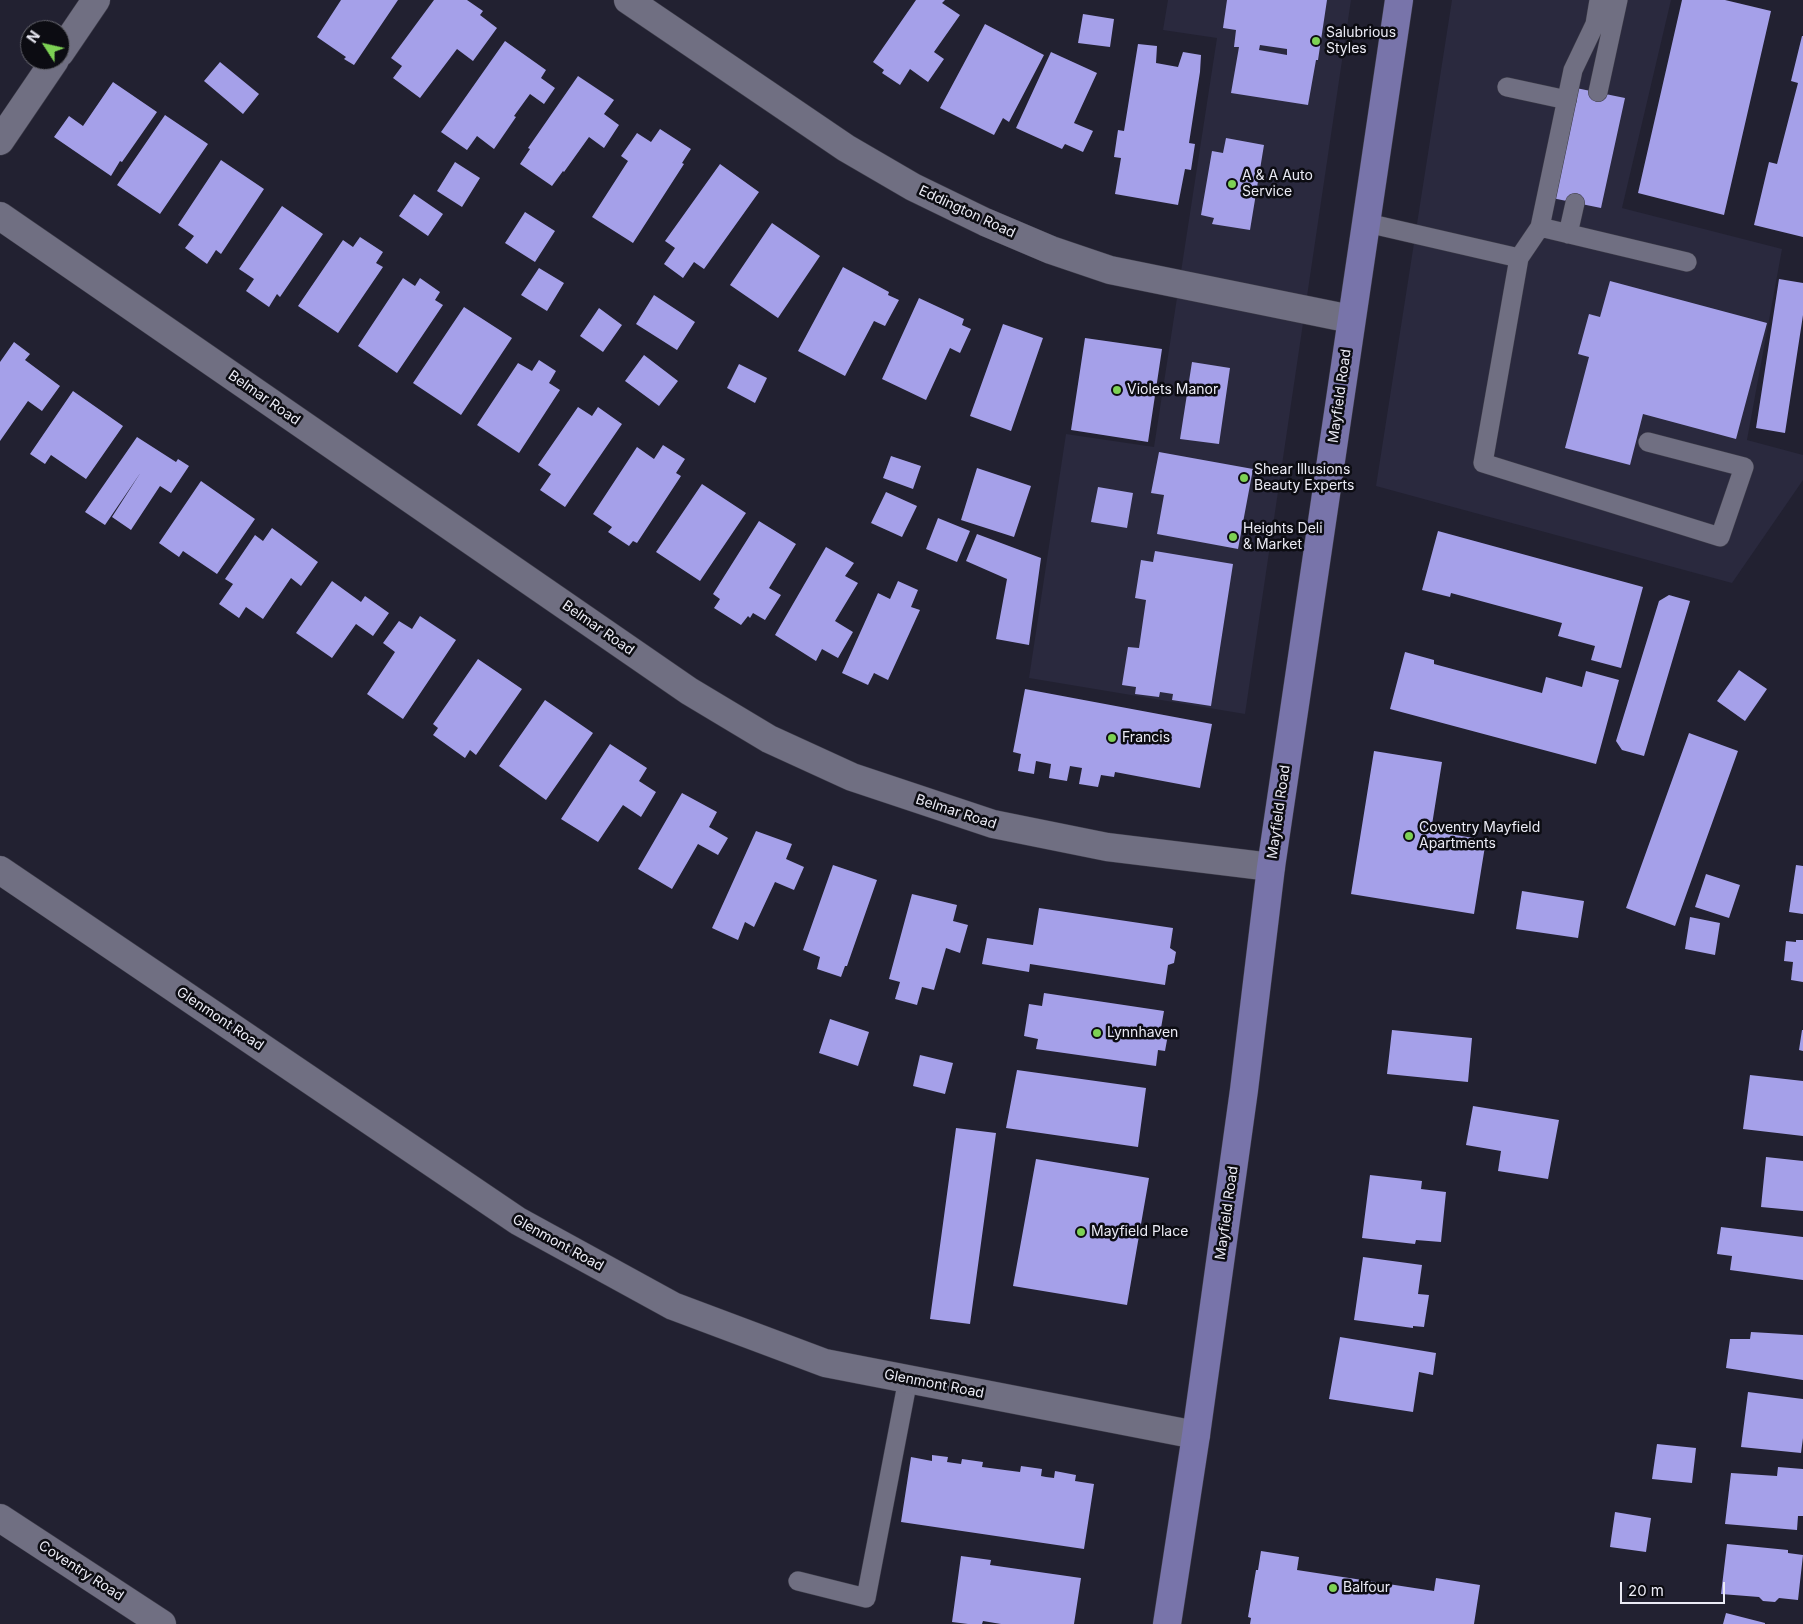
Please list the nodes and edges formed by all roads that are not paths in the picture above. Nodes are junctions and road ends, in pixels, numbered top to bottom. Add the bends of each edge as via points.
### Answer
1 (96, 0) edge
2 (628, 0) edge
3 (1399, 0) edge
4 (1599, 0) edge
5 (1618, 0) edge
6 (1603, 26) junction
7 (70, 38) edge
8 (48, 70) edge
9 (1507, 87) dead end
10 (1598, 92) dead end
11 (1567, 100) junction
12 (0, 141) edge
13 (1575, 203) dead end
14 (0, 216) edge
15 (1367, 223) junction
16 (1540, 227) junction
17 (1568, 234) junction
18 (1519, 258) junction
19 (1686, 262) dead end
20 (1351, 319) junction
21 (1648, 442) dead end
22 (1271, 867) junction
23 (0, 870) edge
24 (908, 1379) junction
25 (1196, 1436) junction
26 (0, 1518) edge
27 (798, 1581) dead end
28 (162, 1624) edge
29 (1166, 1624) edge

1 - 7 street
2 - 20 street, Eddington Road via 846,148 913,187 985,222 1110,270
3 - 15 main road, Mayfield Road
4 - 6 lane
5 - 6 lane
6 - 10 lane
6 - 11 lane via 1573,70
8 - 12 street
9 - 11 lane
11 - 16 lane
13 - 17 lane
14 - 22 street, Belmar Road via 689,691 769,739 852,777 992,824 1107,847
15 - 18 lane
15 - 20 main road, Mayfield Road
16 - 17 lane
16 - 18 lane
17 - 19 lane
18 - 21 lane via 1482,463 1720,537 1744,467
20 - 22 main road, Mayfield Road
22 - 25 main road, Mayfield Road
23 - 24 street, Glenmont Road via 518,1222 673,1306 825,1363
24 - 25 street, Glenmont Road
24 - 27 lane via 866,1598
25 - 29 main road, Mayfield Road
26 - 28 street, Coventry Road

